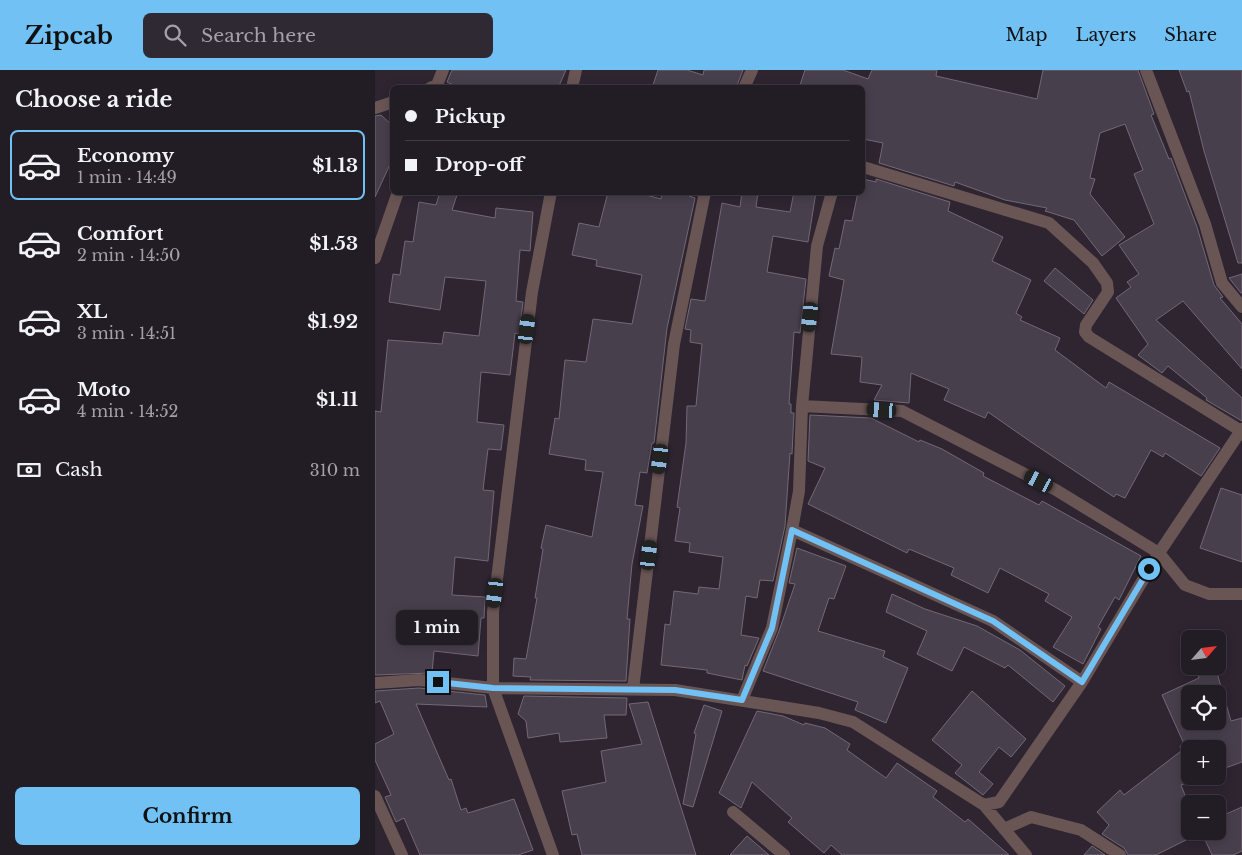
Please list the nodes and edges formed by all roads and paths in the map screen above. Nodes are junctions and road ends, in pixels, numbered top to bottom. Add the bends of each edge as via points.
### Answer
1 (443, 70) edge
2 (576, 70) edge
3 (752, 70) edge
4 (1146, 70) edge
5 (435, 85) edge
6 (573, 85) edge
7 (745, 85) edge
8 (390, 103) edge
9 (375, 108) edge
10 (865, 168) edge
11 (397, 195) edge
12 (550, 195) edge
13 (704, 195) edge
14 (831, 195) edge
15 (375, 258) edge
16 (1242, 307) edge
17 (802, 406) junction
18 (1241, 430) edge
19 (792, 530) junction
20 (1159, 553) junction
21 (1242, 594) edge
22 (1082, 682) junction
23 (375, 683) edge
24 (493, 688) junction
25 (633, 689) junction
26 (742, 700) junction
27 (375, 796) edge
28 (984, 805) junction
29 (733, 812) dead end
30 (1005, 830) junction
31 (402, 855) edge
32 (553, 855) edge
33 (784, 855) edge
34 (1026, 855) edge
35 (1121, 855) edge

1 - 5 street
2 - 6 street
3 - 7 street
4 - 16 street via 1205,224 1222,284
8 - 9 street
10 - 18 street via 1049,223 1093,263 1107,283 1108,292 1086,325 1085,332 1089,337
11 - 15 street
12 - 24 street via 532,292 493,612
13 - 25 street via 674,344
14 - 17 street via 817,246
17 - 19 street via 799,491
17 - 20 street via 902,410 1056,490
18 - 20 street
19 - 22 street via 993,621
19 - 26 street via 772,628
20 - 21 street via 1185,584 1209,594
20 - 22 street
22 - 28 street via 999,802
23 - 24 street via 419,680
24 - 25 street
24 - 32 street
25 - 26 street via 675,690
26 - 28 street via 853,722
27 - 31 street
28 - 30 street
29 - 33 street
30 - 34 street
30 - 35 street via 1031,817 1081,830

